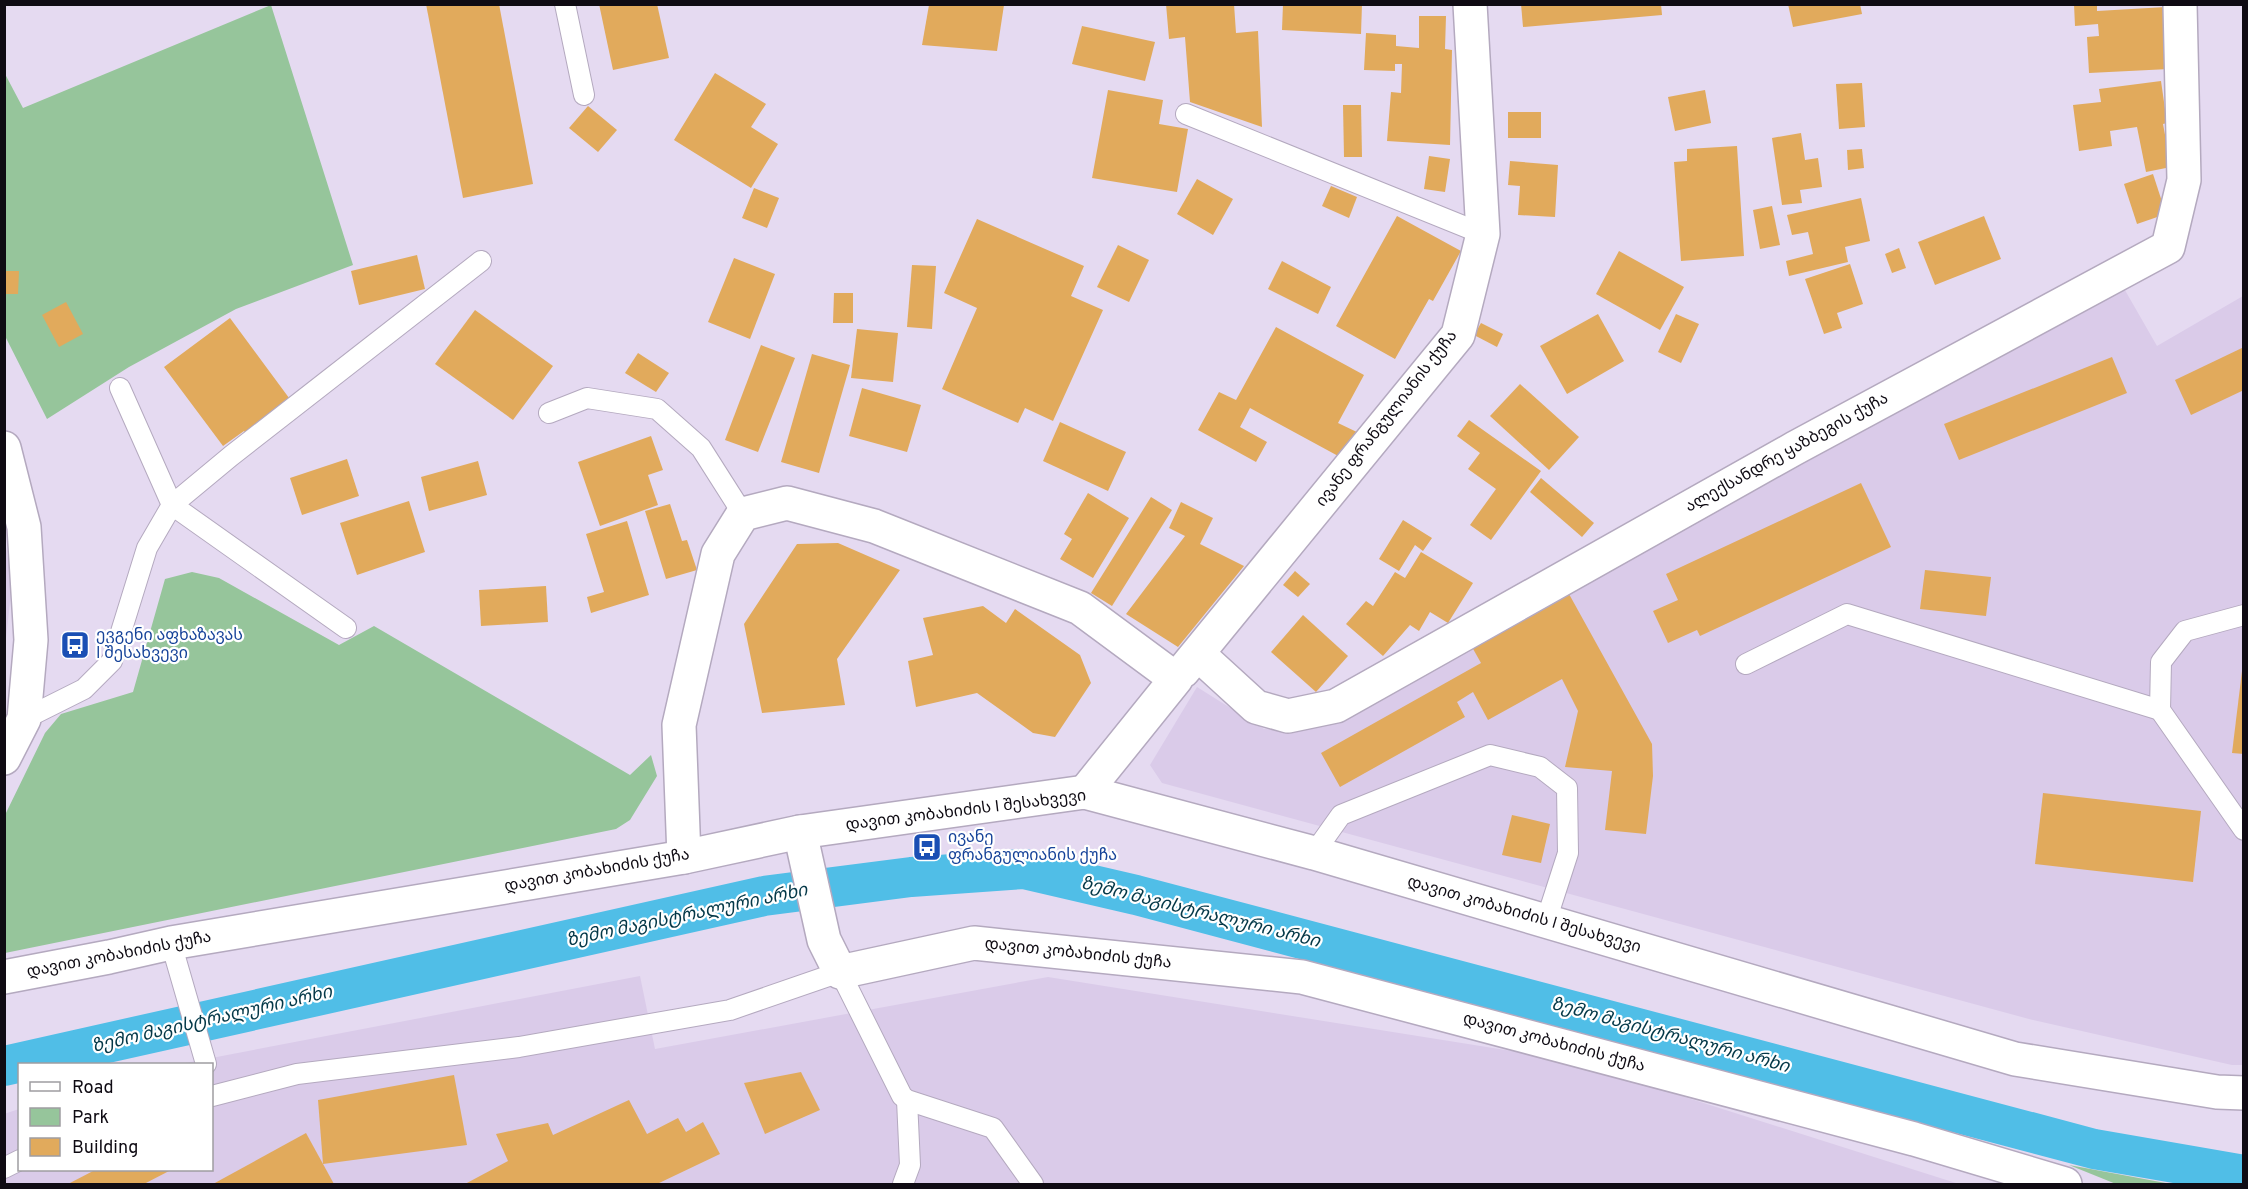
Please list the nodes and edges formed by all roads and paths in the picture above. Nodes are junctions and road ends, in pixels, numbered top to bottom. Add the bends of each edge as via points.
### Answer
1 (565, 4) edge
2 (1470, 4) edge
3 (2180, 4) edge
4 (584, 95) dead end
5 (1186, 114) dead end
6 (1483, 234) junction
7 (482, 261) dead end
8 (120, 388) dead end
9 (549, 413) dead end
10 (4, 448) edge
11 (172, 505) junction
12 (743, 514) junction
13 (2244, 615) edge
14 (346, 628) dead end
15 (1198, 654) junction
16 (1746, 664) dead end
17 (1176, 679) junction
18 (2160, 710) junction
19 (24, 719) junction
20 (4, 758) edge
21 (1085, 792) junction
22 (2244, 830) edge
23 (800, 832) junction
24 (1314, 853) junction
25 (684, 857) junction
26 (1546, 921) junction
27 (171, 943) junction
28 (840, 972) junction
29 (4, 976) edge
30 (205, 1063) edge
31 (213, 1092) edge
32 (2244, 1093) edge
33 (907, 1100) junction
34 (18, 1161) edge
35 (4, 1168) edge
36 (903, 1185) edge
37 (1033, 1185) edge
38 (2065, 1185) edge

1 - 4 lane
2 - 6 street, ივანე ფრანგულიანის ქუჩა
3 - 15 street, ალექსანდრე ყაზბეგის ქუჩა via 2184,180 2168,247 1795,448 1336,706 1288,716 1256,707
5 - 6 lane
6 - 15 street, ივანე ფრანგულიანის ქუჩა via 1458,335
7 - 11 lane
8 - 11 lane
9 - 12 lane via 588,398 657,409 701,448
10 - 19 street via 24,527 31,640
11 - 14 lane
11 - 19 lane via 147,548 112,662 84,689
12 - 17 street via 787,502 874,526 1080,608
12 - 25 street via 718,554 679,725
13 - 18 lane via 2185,631 2161,662
15 - 17 street, ივანე ფრანგულიანის ქუჩა
16 - 18 lane via 1847,614
17 - 21 street, ივანე ფრანგულიანის ქუჩა
18 - 22 lane
19 - 20 street
21 - 23 street, დავით კობახიძის I შესახვევი
21 - 24 street, დავით კობახიძის I შესახვევი
23 - 25 street, დავით კობახიძის ქუჩა
23 - 28 street via 824,940
24 - 26 street, დავით კობახიძის I შესახვევი
24 - 26 lane via 1341,815 1490,755 1540,767 1567,788 1568,853
25 - 27 street, დავით კობახიძის ქუჩა
26 - 32 street, დავით კობახიძის I შესახვევი via 2015,1059
27 - 29 street, დავით კობახიძის ქუჩა
27 - 30 lane
28 - 31 lane via 730,1010 519,1047 297,1074
28 - 33 lane
28 - 38 street, დავით კობახიძის ქუჩა via 974,944 1302,977 1903,1136
33 - 36 lane via 910,1165
33 - 37 lane via 993,1128
34 - 35 lane

